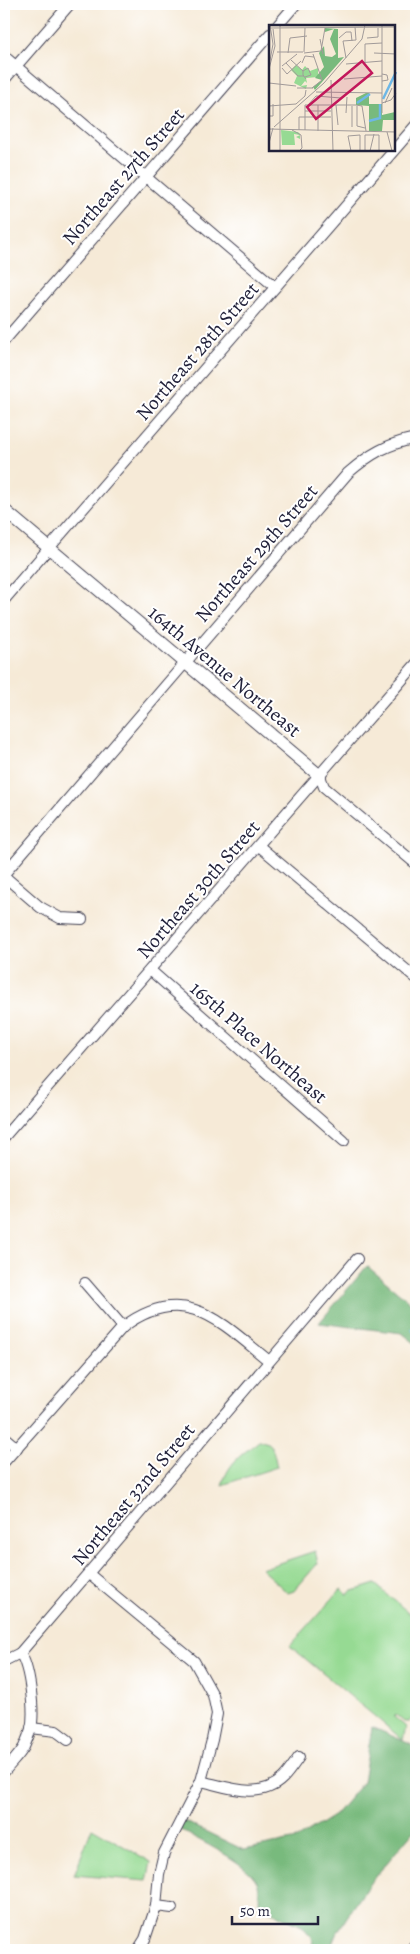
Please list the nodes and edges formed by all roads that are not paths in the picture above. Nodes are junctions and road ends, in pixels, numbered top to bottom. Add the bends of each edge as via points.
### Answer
1 (70, 4) edge
2 (296, 4) edge
3 (278, 25) edge
4 (269, 35) edge
5 (4, 56) edge
6 (16, 66) junction
7 (4, 80) edge
8 (416, 125) edge
9 (395, 149) edge
10 (393, 151) edge
11 (146, 177) junction
12 (275, 287) junction
13 (4, 341) edge
14 (416, 438) edge
15 (4, 510) edge
16 (50, 549) junction
17 (4, 600) edge
18 (186, 662) junction
19 (416, 664) edge
20 (320, 776) junction
21 (259, 846) junction
22 (416, 864) edge
23 (4, 875) edge
24 (82, 918) dead end
25 (150, 970) junction
26 (416, 978) edge
27 (4, 1137) edge
28 (344, 1140) dead end
29 (357, 1259) dead end
30 (85, 1283) dead end
31 (123, 1327) junction
32 (269, 1361) junction
33 (4, 1437) edge
34 (17, 1448) junction
35 (4, 1462) edge
36 (89, 1574) junction
37 (20, 1653) junction
38 (4, 1661) edge
39 (31, 1728) junction
40 (68, 1740) dead end
41 (299, 1756) dead end
42 (4, 1772) edge
43 (201, 1781) junction
44 (156, 1906) junction
45 (172, 1908) dead end
46 (416, 1943) edge
47 (138, 1950) edge
48 (411, 1950) edge

1 - 6 street
2 - 3 street
4 - 11 street, Northeast 27th Street
5 - 6 street
6 - 7 street
6 - 11 street
8 - 9 street, Northeast 28th Street
10 - 12 street, Northeast 28th Street
11 - 12 street
11 - 13 street, Northeast 27th Street
12 - 16 street, Northeast 28th Street
14 - 18 street, Northeast 29th Street via 381,448 348,473
15 - 16 street, 164th Avenue Northeast
16 - 17 street, Northeast 28th Street
16 - 18 street, 164th Avenue Northeast
18 - 20 street, 164th Avenue Northeast
18 - 23 street, Northeast 29th Street
19 - 20 street, Northeast 30th Street
20 - 21 street, Northeast 30th Street
20 - 22 street, 164th Avenue Northeast via 324,787
21 - 25 street, Northeast 30th Street
21 - 26 street
23 - 24 street via 40,907 60,918
25 - 27 street, Northeast 30th Street
25 - 28 street, 165th Place Northeast
29 - 32 street, Northeast 32nd Street
30 - 31 street
31 - 32 street via 139,1315 162,1307 186,1307 211,1316
31 - 34 street
32 - 36 street, Northeast 32nd Street
33 - 34 street
34 - 35 street
36 - 37 street, Northeast 32nd Street
36 - 43 street via 194,1661 204,1677 213,1695 217,1714
37 - 38 street
37 - 39 street via 28,1676
39 - 40 street via 56,1731
39 - 42 street via 23,1749
41 - 43 street via 282,1780 255,1792
43 - 44 street via 164,1853
44 - 45 street
44 - 47 street
46 - 48 street

